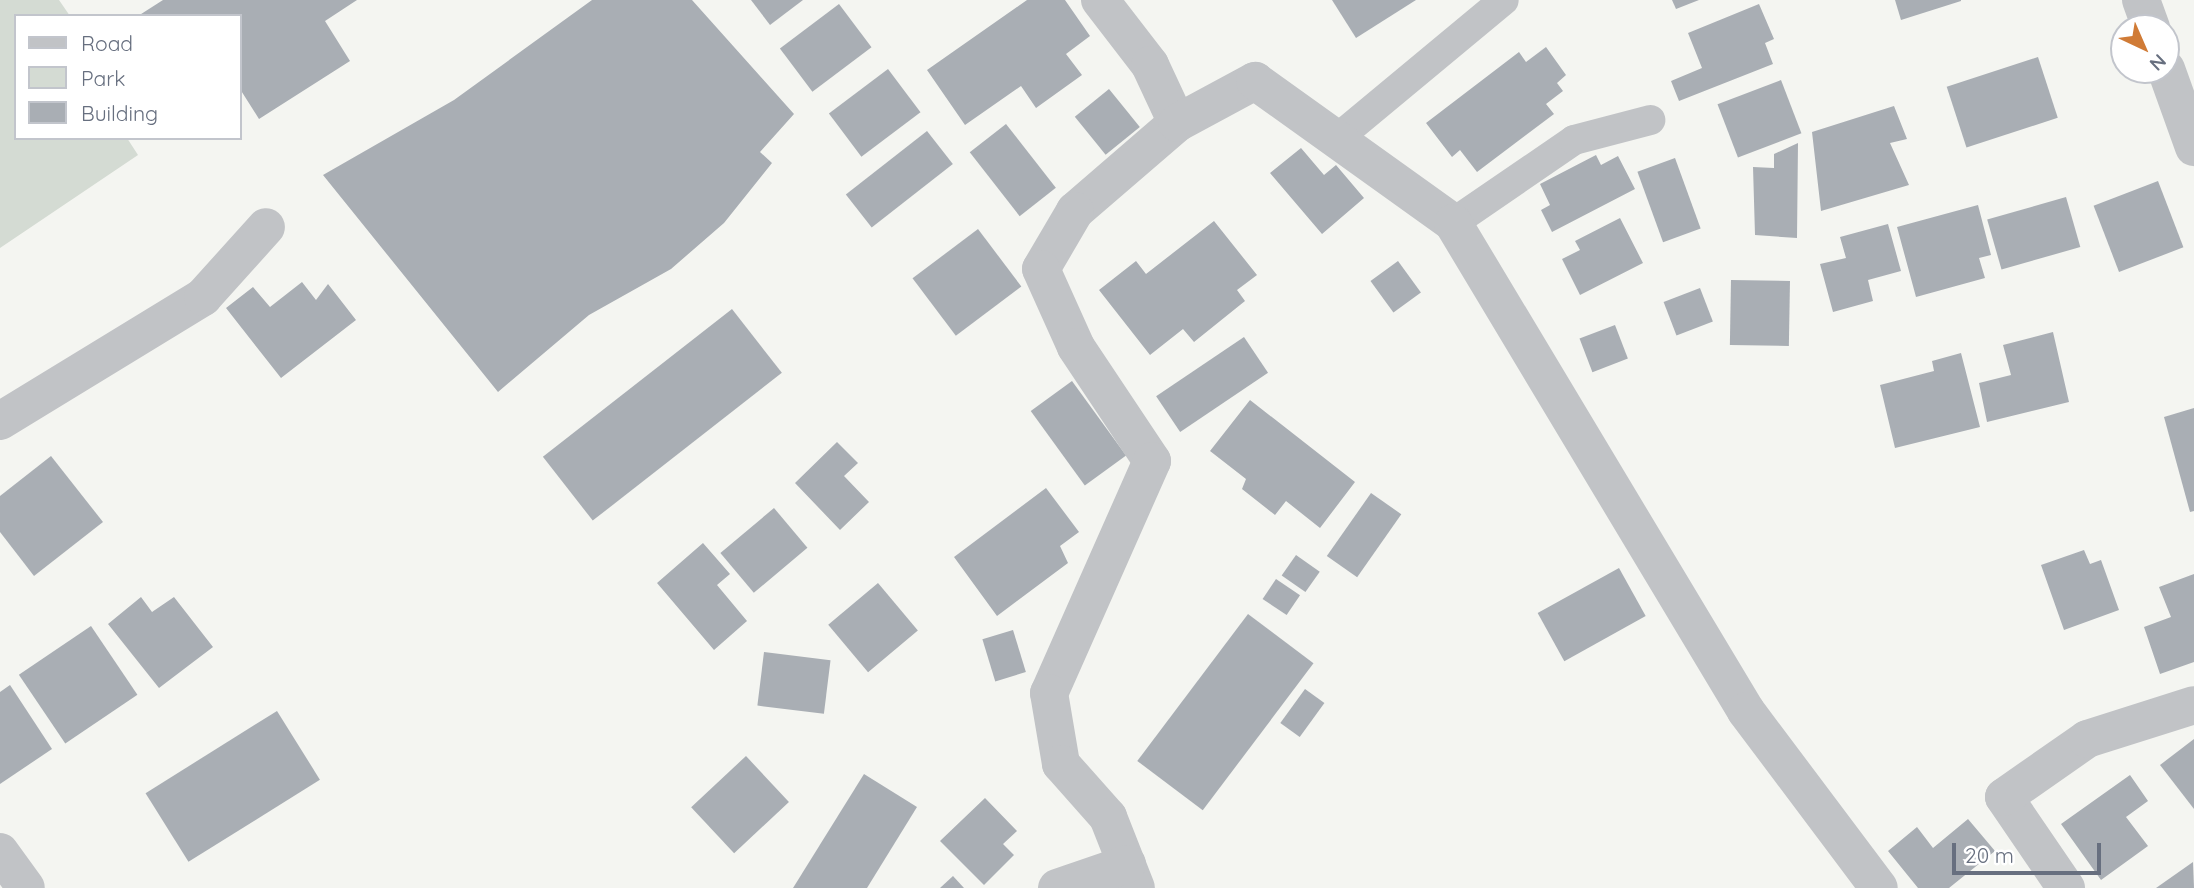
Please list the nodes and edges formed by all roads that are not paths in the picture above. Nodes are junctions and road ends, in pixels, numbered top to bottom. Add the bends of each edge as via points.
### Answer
1 (1100, 0) edge
2 (1504, 0) edge
3 (2171, 84) edge
4 (1650, 120) dead end
5 (1177, 123) junction
6 (1339, 137) junction
7 (2194, 147) edge
8 (1453, 223) junction
9 (266, 227) dead end
10 (5, 406) edge
11 (2194, 705) edge
12 (0, 852) edge
13 (1131, 876) edge
14 (26, 888) edge
15 (1057, 888) edge
16 (1878, 888) edge
17 (2066, 888) edge

1 - 5 street via 1150,65
2 - 6 lane
3 - 7 street
4 - 8 lane via 1574,140
5 - 6 street via 1255,81
5 - 13 street via 1075,211 1041,269 1076,347 1152,461 1049,693 1061,765 1108,817
6 - 8 street
8 - 16 street via 1746,711
9 - 10 street via 203,297
11 - 17 street via 2087,740 2004,797
12 - 14 street
13 - 15 street

